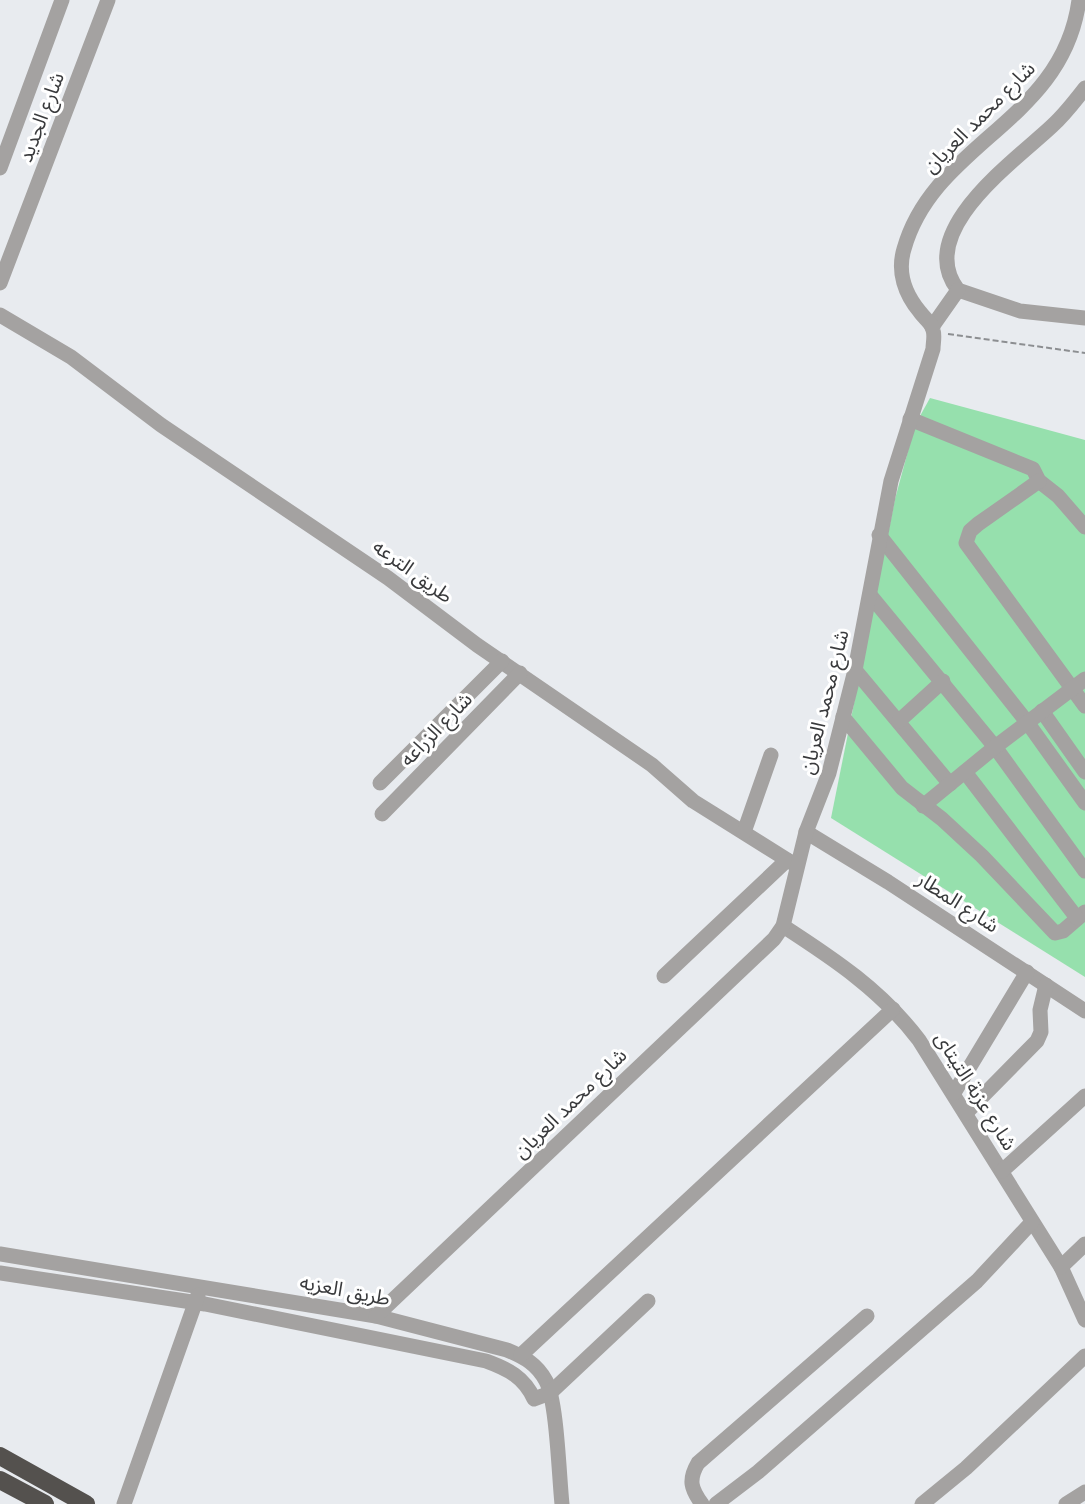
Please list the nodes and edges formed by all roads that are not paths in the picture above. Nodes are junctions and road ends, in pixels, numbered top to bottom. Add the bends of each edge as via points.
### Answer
1 (62, 0) edge
2 (108, 0) edge
3 (1079, 0) edge
4 (1085, 88) edge
5 (0, 168) edge
6 (0, 283) edge
7 (955, 294) junction
8 (0, 315) edge
9 (1085, 318) edge
10 (934, 327) junction
11 (910, 419) junction
12 (1039, 481) junction
13 (1085, 527) edge
14 (879, 535) junction
15 (870, 595) junction
16 (502, 662) junction
17 (855, 670) junction
18 (520, 673) junction
19 (1085, 679) edge
20 (943, 681) junction
21 (1072, 688) junction
22 (1085, 706) edge
23 (1042, 711) junction
24 (843, 717) junction
25 (899, 722) junction
26 (1027, 722) junction
27 (995, 747) junction
28 (771, 755) dead end
29 (965, 772) junction
30 (1085, 772) edge
31 (380, 783) dead end
32 (951, 784) junction
33 (1085, 803) edge
34 (923, 806) junction
35 (382, 814) dead end
36 (744, 832) junction
37 (806, 832) junction
38 (792, 863) junction
39 (1085, 871) edge
40 (1081, 915) edge
41 (783, 926) junction
42 (1027, 972) junction
43 (664, 976) dead end
44 (1046, 985) junction
45 (893, 1009) junction
46 (1085, 1011) edge
47 (954, 1093) junction
48 (1085, 1096) edge
49 (966, 1113) junction
50 (1002, 1171) junction
51 (1032, 1222) junction
52 (1085, 1244) edge
53 (0, 1254) edge
54 (1061, 1267) junction
55 (0, 1273) edge
56 (201, 1286) junction
57 (648, 1300) dead end
58 (195, 1303) junction
59 (376, 1316) junction
60 (867, 1316) dead end
61 (1084, 1316) edge
62 (521, 1355) junction
63 (1085, 1356) edge
64 (550, 1393) junction
65 (0, 1456) edge
66 (0, 1480) edge
67 (1085, 1492) edge
68 (45, 1504) edge
69 (86, 1504) edge
70 (124, 1504) edge
71 (562, 1504) edge
72 (702, 1504) edge
73 (716, 1504) edge
74 (922, 1504) edge
75 (1066, 1504) edge

1 - 5 street
2 - 6 street, شارع الجديد
3 - 10 street, شارع محمد العريان via 1067,46 1051,75 1020,110 956,166 912,229 904,249 903,279 913,303
4 - 7 street via 1052,126 983,189 960,220 945,254
7 - 9 street via 1020,310
7 - 10 street
8 - 16 street, طريق الترعه via 71,357 161,425 388,578
10 - 11 street, شارع محمد العريان via 930,363
11 - 12 street via 1033,470
11 - 14 street, شارع محمد العريان
12 - 13 street
12 - 21 street via 978,524 970,531 966,543
14 - 15 street, شارع محمد العريان
14 - 26 street
15 - 17 street, شارع محمد العريان
15 - 20 street
16 - 18 street, طريق الترعه
16 - 31 street
17 - 24 street, شارع محمد العريان
17 - 25 street
18 - 35 street, شارع الزراعه
18 - 36 street, طريق الترعه via 652,765 693,801
19 - 21 street
20 - 25 street
20 - 27 street
21 - 22 street
21 - 23 street
23 - 26 street
23 - 30 street
24 - 34 street via 902,788
24 - 37 street, شارع محمد العريان via 829,772
25 - 32 street
26 - 27 street
26 - 33 street
27 - 29 street
27 - 39 street
28 - 36 street
29 - 32 street
29 - 40 street
32 - 34 street
34 - 40 street via 982,856 1055,933
36 - 38 street, طريق الترعه
37 - 38 street, شارع محمد العريان
37 - 42 street, شارع المطار
38 - 41 street, شارع محمد العريان
38 - 43 street
41 - 45 street, شارع عزبة التيتاى via 858,976
41 - 59 street, شارع محمد العريان via 774,939
42 - 44 street, شارع المطار
42 - 47 street
44 - 46 street, شارع المطار
44 - 49 street via 1037,1041
45 - 47 street, شارع عزبة التيتاى
45 - 62 street
47 - 49 street, شارع عزبة التيتاى
48 - 50 street
49 - 50 street, شارع عزبة التيتاى
50 - 51 street, شارع عزبة التيتاى
51 - 54 street, شارع عزبة التيتاى
51 - 73 street via 977,1281
52 - 54 street
53 - 56 street, طريق العزيه
54 - 61 street, شارع عزبة التيتاى
55 - 58 street, طريق العزيه
56 - 58 street
56 - 59 street, طريق العزيه
57 - 64 street
58 - 64 street, طريق العزيه via 486,1361 519,1377 534,1399
58 - 70 street
59 - 62 street, طريق العزيه
60 - 72 street via 698,1463 690,1481
62 - 64 street via 536,1366
63 - 74 street
64 - 71 street
65 - 69 highway
66 - 68 highway
67 - 75 street

